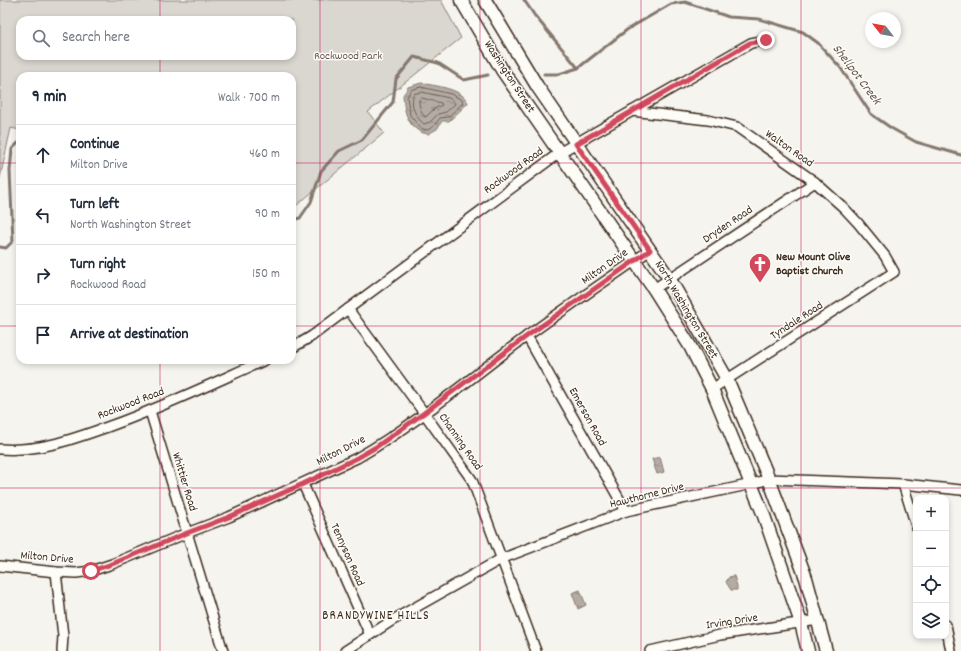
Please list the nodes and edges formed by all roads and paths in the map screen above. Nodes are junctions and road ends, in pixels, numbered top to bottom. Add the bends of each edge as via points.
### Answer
1 (461, 0) edge
2 (485, 0) edge
3 (766, 40) dead end
4 (632, 110) junction
5 (576, 144) junction
6 (559, 153) junction
7 (815, 182) junction
8 (650, 250) junction
9 (635, 261) junction
10 (894, 272) joint
11 (670, 278) junction
12 (654, 289) junction
13 (348, 309) junction
14 (527, 336) junction
15 (296, 346) edge
16 (256, 364) edge
17 (727, 379) junction
18 (712, 389) junction
19 (150, 411) junction
20 (424, 413) junction
21 (0, 449) edge
22 (769, 479) junction
23 (303, 484) junction
24 (752, 484) junction
25 (903, 484) junction
26 (961, 490) edge
27 (626, 511) junction
28 (913, 516) edge
29 (187, 533) junction
30 (502, 559) junction
31 (0, 566) edge
32 (56, 572) junction
33 (818, 620) junction
34 (801, 624) junction
35 (370, 635) junction
36 (949, 639) edge
37 (62, 651) edge
38 (223, 651) edge
39 (345, 651) edge
40 (536, 651) edge
41 (650, 651) edge
42 (808, 651) edge
43 (826, 651) edge
44 (951, 651) edge

1 - 6 main road, Washington Street via 502,70
2 - 5 main road, North Washington Street via 521,62
3 - 4 street, Rockwood Road via 750,43
4 - 5 street, Rockwood Road
4 - 7 street, Walton Road via 708,120 737,127
5 - 6 street, Rockwood Road
5 - 8 main road, North Washington Street
6 - 9 main road, North Washington Street
6 - 13 street, Rockwood Road
7 - 10 street, Walton Road via 858,223 885,256
7 - 11 street, Dryden Road
8 - 9 street, Milton Drive
8 - 11 main road, North Washington Street
9 - 12 main road, North Washington Street
9 - 14 street, Milton Drive
10 - 17 street, Tyndale Road
11 - 12 street, Dryden Road
11 - 17 main road, North Washington Street
12 - 18 main road, North Washington Street via 690,346
13 - 15 street, Rockwood Road
13 - 20 street, Channing Road
14 - 20 street, Milton Drive
14 - 27 street, Emerson Road
16 - 19 street, Rockwood Road
17 - 18 street, Tyndale Road
17 - 22 main road, North Washington Street
18 - 24 main road, North Washington Street
19 - 21 street, Rockwood Road via 50,446
19 - 29 street, Whittier Road
20 - 23 street, Milton Drive via 376,447
20 - 30 street, Channing Road via 472,480
22 - 24 street, Hawthorne Drive
22 - 25 street, Hawthorne Drive
22 - 33 main road, North Washington Street via 806,578
23 - 29 street, Milton Drive
23 - 35 street, Tennyson Road
24 - 27 street, Hawthorne Drive
24 - 34 main road, North Washington Street
25 - 26 street, Hawthorne Drive
25 - 28 street
27 - 30 street, Hawthorne Drive
29 - 32 street, Milton Drive via 91,571
29 - 38 street, Whittier Road
30 - 35 street, Hawthorne Drive
30 - 40 street, Channing Road
31 - 32 street, Milton Drive
32 - 37 street via 63,636
33 - 34 street, Irving Drive
33 - 43 main road, North Washington Street
34 - 41 street, Irving Drive via 720,635
34 - 42 main road, North Washington Street
35 - 39 street, Hawthorne Drive
36 - 44 street

